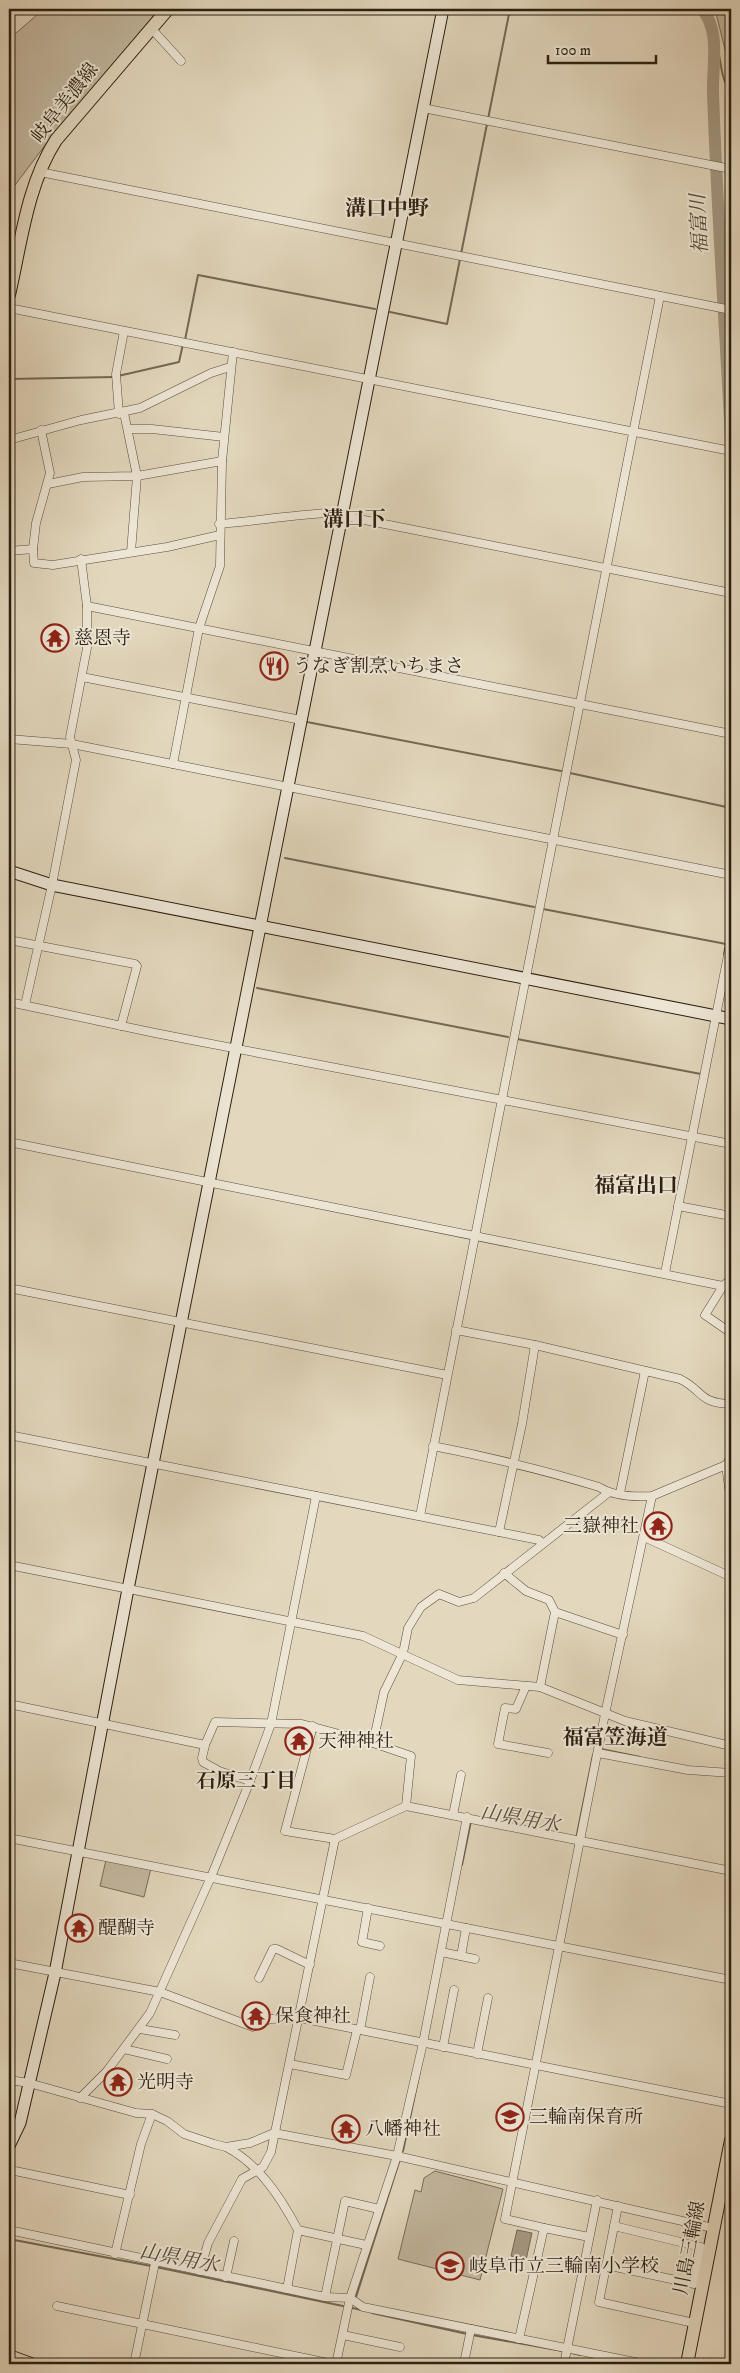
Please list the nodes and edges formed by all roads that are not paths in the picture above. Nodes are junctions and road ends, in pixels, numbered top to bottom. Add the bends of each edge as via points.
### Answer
1 (168, 9) edge
2 (443, 9) edge
3 (151, 28) junction
4 (180, 61) dead end
5 (423, 108) junction
6 (729, 168) edge
7 (40, 172) junction
8 (396, 244) junction
9 (9, 295) edge
10 (660, 296) junction
11 (9, 308) edge
12 (731, 310) edge
13 (124, 331) junction
14 (233, 352) junction
15 (230, 367) junction
16 (369, 379) junction
17 (121, 413) junction
18 (128, 429) junction
19 (41, 430) junction
20 (633, 432) junction
21 (224, 437) junction
22 (9, 440) edge
23 (731, 451) edge
24 (222, 461) junction
25 (137, 476) junction
26 (48, 484) junction
27 (342, 516) junction
28 (219, 524) junction
29 (220, 535) junction
30 (33, 549) junction
31 (9, 551) edge
32 (131, 552) junction
33 (81, 559) junction
34 (606, 569) junction
35 (731, 593) edge
36 (87, 606) junction
37 (199, 628) junction
38 (315, 652) junction
39 (82, 677) junction
40 (186, 697) junction
41 (579, 705) junction
42 (301, 720) junction
43 (731, 734) edge
44 (9, 740) edge
45 (72, 744) junction
46 (172, 764) junction
47 (288, 788) junction
48 (553, 840) junction
49 (9, 871) edge
50 (731, 875) edge
51 (52, 885) junction
52 (260, 926) junction
53 (9, 940) edge
54 (731, 940) edge
55 (38, 946) junction
56 (526, 979) junction
57 (9, 1002) edge
58 (25, 1005) junction
59 (716, 1016) junction
60 (731, 1019) edge
61 (121, 1026) junction
62 (236, 1048) junction
63 (502, 1100) junction
64 (692, 1136) junction
65 (9, 1142) edge
66 (731, 1144) edge
67 (210, 1182) junction
68 (678, 1206) junction
69 (731, 1216) edge
70 (475, 1236) junction
71 (665, 1273) junction
72 (731, 1279) edge
73 (723, 1286) junction
74 (9, 1288) edge
75 (181, 1322) junction
76 (456, 1330) junction
77 (731, 1333) edge
78 (535, 1345) junction
79 (645, 1371) junction
80 (447, 1375) junction
81 (731, 1404) edge
82 (9, 1435) edge
83 (433, 1446) junction
84 (731, 1457) edge
85 (514, 1462) junction
86 (153, 1464) junction
87 (726, 1465) junction
88 (608, 1493) junction
89 (620, 1494) junction
90 (316, 1496) junction
91 (652, 1496) junction
92 (731, 1503) edge
93 (420, 1516) junction
94 (499, 1532) junction
95 (644, 1537) junction
96 (542, 1543) junction
97 (9, 1565) edge
98 (504, 1573) junction
99 (731, 1574) edge
100 (128, 1589) junction
101 (555, 1612) junction
102 (292, 1621) junction
103 (623, 1635) junction
104 (403, 1653) junction
105 (526, 1686) junction
106 (540, 1688) junction
107 (9, 1704) edge
108 (605, 1714) junction
109 (102, 1723) junction
110 (271, 1724) junction
111 (313, 1726) junction
112 (373, 1743) junction
113 (205, 1744) junction
114 (731, 1746) edge
115 (598, 1752) junction
116 (548, 1753) dead end
117 (731, 1773) edge
118 (460, 1776) dead end
119 (250, 1782) junction
120 (406, 1806) junction
121 (453, 1815) junction
122 (467, 1818) junction
123 (9, 1838) edge
124 (335, 1839) junction
125 (580, 1840) junction
126 (77, 1850) junction
127 (731, 1871) edge
128 (211, 1877) junction
129 (323, 1899) junction
130 (368, 1908) junction
131 (447, 1924) junction
132 (466, 1928) junction
133 (559, 1945) junction
134 (380, 1946) dead end
135 (446, 1953) dead end
136 (461, 1956) junction
137 (476, 1959) dead end
138 (9, 1963) edge
139 (310, 1965) junction
140 (55, 1973) junction
141 (370, 1977) dead end
142 (259, 1978) dead end
143 (731, 1980) edge
144 (454, 1990) dead end
145 (160, 1992) junction
146 (488, 1998) dead end
147 (300, 2018) junction
148 (140, 2028) junction
149 (358, 2030) junction
150 (175, 2035) dead end
151 (423, 2043) junction
152 (443, 2047) junction
153 (124, 2049) junction
154 (477, 2054) junction
155 (167, 2059) dead end
156 (290, 2064) junction
157 (535, 2066) junction
158 (9, 2080) edge
159 (29, 2083) junction
160 (80, 2098) junction
161 (731, 2104) edge
162 (152, 2114) junction
163 (274, 2134) junction
164 (731, 2140) edge
165 (9, 2146) edge
166 (226, 2147) junction
167 (397, 2156) junction
168 (256, 2170) junction
169 (9, 2173) edge
170 (514, 2182) junction
171 (130, 2195) junction
172 (597, 2200) junction
173 (618, 2206) junction
174 (379, 2209) junction
175 (614, 2226) junction
176 (544, 2228) junction
177 (713, 2228) junction
178 (9, 2230) edge
179 (298, 2230) junction
180 (590, 2238) junction
181 (337, 2239) junction
182 (234, 2241) dead end
183 (366, 2245) junction
184 (116, 2254) junction
185 (606, 2265) junction
186 (155, 2266) junction
187 (200, 2271) junction
188 (226, 2277) junction
189 (287, 2289) junction
190 (325, 2297) junction
191 (350, 2298) junction
192 (57, 2306) dead end
193 (694, 2323) junction
194 (143, 2326) junction
195 (471, 2329) junction
196 (342, 2335) junction
197 (519, 2339) junction
198 (400, 2347) dead end
199 (566, 2352) junction
200 (464, 2362) dead end
201 (134, 2364) edge
202 (335, 2364) edge
203 (564, 2364) edge
204 (645, 2364) edge
205 (687, 2364) edge

1 - 3 main road, 岐阜美濃線
2 - 5 street
3 - 4 street
3 - 7 main road, 岐阜美濃線 via 56,140
5 - 6 street
5 - 8 street
7 - 8 street
7 - 9 main road, 岐阜美濃線
8 - 10 street
8 - 16 street
10 - 12 street
10 - 20 street
11 - 13 street
13 - 14 street
13 - 17 street via 116,377
14 - 15 street
14 - 16 street
15 - 17 street via 196,380 156,402
15 - 21 street
16 - 20 street
16 - 27 street
17 - 18 street
17 - 19 street
18 - 21 street
18 - 25 street
19 - 22 street
19 - 26 street via 49,464
20 - 23 street
20 - 34 street
21 - 24 street
24 - 25 street
24 - 28 street
25 - 26 street via 83,477
25 - 32 street
26 - 30 street via 36,523
27 - 28 street via 329,513 285,515
27 - 34 street
27 - 38 street
28 - 29 street
29 - 32 street
29 - 37 street via 220,566
30 - 31 street
30 - 33 street via 34,563 53,565
32 - 33 street
33 - 36 street
34 - 35 street
34 - 41 street
36 - 37 street
36 - 39 street via 87,648
37 - 38 street
37 - 40 street
38 - 41 street
38 - 42 street
39 - 40 street
39 - 45 street via 70,737
40 - 42 street
40 - 46 street
41 - 43 street
41 - 48 street
42 - 47 street
44 - 45 street
45 - 46 street
45 - 51 street via 76,760
46 - 47 street
47 - 48 street
47 - 52 street
48 - 50 street
48 - 56 street
49 - 51 street
51 - 52 street
51 - 55 street
52 - 56 street
52 - 62 street
53 - 55 street
54 - 59 street
55 - 58 street
55 - 61 street via 135,964
56 - 59 street
56 - 63 street
57 - 58 street
58 - 61 street
59 - 60 street
59 - 64 street
61 - 62 street
62 - 63 street
62 - 67 street
63 - 64 street
63 - 70 street
64 - 66 street
64 - 68 street
65 - 67 street
67 - 70 street
67 - 75 street
68 - 69 street
68 - 71 street
70 - 71 street
70 - 76 street
71 - 73 street
72 - 73 street
73 - 77 street via 705,1315
74 - 75 street
75 - 80 street
75 - 86 street
76 - 78 street
76 - 80 street
78 - 79 street
78 - 85 street
79 - 81 street via 680,1379 691,1384 702,1397
79 - 89 street
80 - 83 street
82 - 86 street
83 - 85 street
83 - 93 street
84 - 87 street
85 - 88 street via 599,1487
85 - 94 street
86 - 90 street
86 - 100 street
87 - 91 street
87 - 92 street
88 - 89 street
88 - 96 street
89 - 91 street
90 - 93 street
90 - 102 street
91 - 95 street
93 - 94 street
94 - 96 street
95 - 99 street
95 - 103 street
96 - 98 street
97 - 100 street
98 - 101 street via 526,1591 549,1600
98 - 104 street via 474,1598 459,1602 439,1594 421,1607 408,1628
100 - 102 street
100 - 109 street
101 - 103 street
101 - 106 street
102 - 104 street via 363,1636
102 - 110 street
103 - 108 street
104 - 105 street via 458,1680
104 - 112 street via 384,1692
105 - 106 street
105 - 116 street via 516,1710 505,1708 498,1744
106 - 108 street
107 - 109 street
108 - 114 street
108 - 115 street
109 - 113 street
109 - 126 street
110 - 111 street
110 - 113 street via 215,1722
110 - 119 street
111 - 112 street
111 - 124 street via 286,1831
112 - 120 street via 411,1756
113 - 119 street via 203,1762
115 - 117 street via 688,1770
115 - 125 street
118 - 121 street
119 - 128 street
120 - 121 street
120 - 124 street
121 - 122 street
122 - 125 street
122 - 131 street
123 - 126 street
124 - 129 street
125 - 127 street
125 - 133 street
126 - 128 street
126 - 140 street
128 - 129 street
128 - 145 street
129 - 130 street
129 - 139 street
130 - 131 street
130 - 134 street via 362,1942
131 - 132 street
131 - 151 street
132 - 133 street
132 - 136 street
133 - 143 street
133 - 157 street
135 - 136 street
136 - 137 street
138 - 140 street
139 - 142 street via 273,1949
139 - 147 street
140 - 145 street
140 - 159 street
141 - 149 street
144 - 152 street
145 - 147 street via 253,2028 270,2019
145 - 148 street
146 - 154 street
147 - 149 street
147 - 156 street
148 - 150 street
148 - 153 street
149 - 151 street
149 - 156 street via 346,2075
151 - 152 street
151 - 167 street
152 - 154 street
153 - 155 street
153 - 160 street
154 - 157 street
156 - 163 street
157 - 161 street
157 - 170 street
158 - 159 street
159 - 160 street
159 - 165 street via 20,2123
160 - 162 street
162 - 166 street via 184,2134
162 - 171 street via 141,2144
163 - 166 street
163 - 167 street
163 - 168 street via 271,2152 263,2167
164 - 177 main road, 川島三輪線
166 - 168 street via 242,2155
167 - 170 street
167 - 174 street
168 - 179 street via 283,2202
168 - 187 street via 242,2179 208,2242
169 - 171 street via 15,2171
170 - 172 street
170 - 176 street via 505,2219
171 - 184 street
172 - 173 street
172 - 180 street
173 - 175 street
173 - 177 street
174 - 181 street via 345,2200
174 - 183 street
175 - 185 street
175 - 185 street via 701,2247 694,2284
176 - 180 street
176 - 197 street
177 - 193 main road, 川島三輪線
178 - 184 street
179 - 181 street
179 - 189 street
180 - 199 street
181 - 183 street
181 - 190 street
182 - 188 street
183 - 191 street
184 - 186 street
185 - 193 street via 600,2302
186 - 187 street
186 - 194 street
187 - 188 street
188 - 189 street
189 - 190 street
190 - 191 street
191 - 195 street via 363,2307
191 - 196 street
192 - 194 street
193 - 205 main road, 川島三輪線
194 - 201 street
194 - 202 street
195 - 197 street
195 - 200 street
196 - 198 street
196 - 202 street
197 - 199 street
199 - 203 street
199 - 204 street

